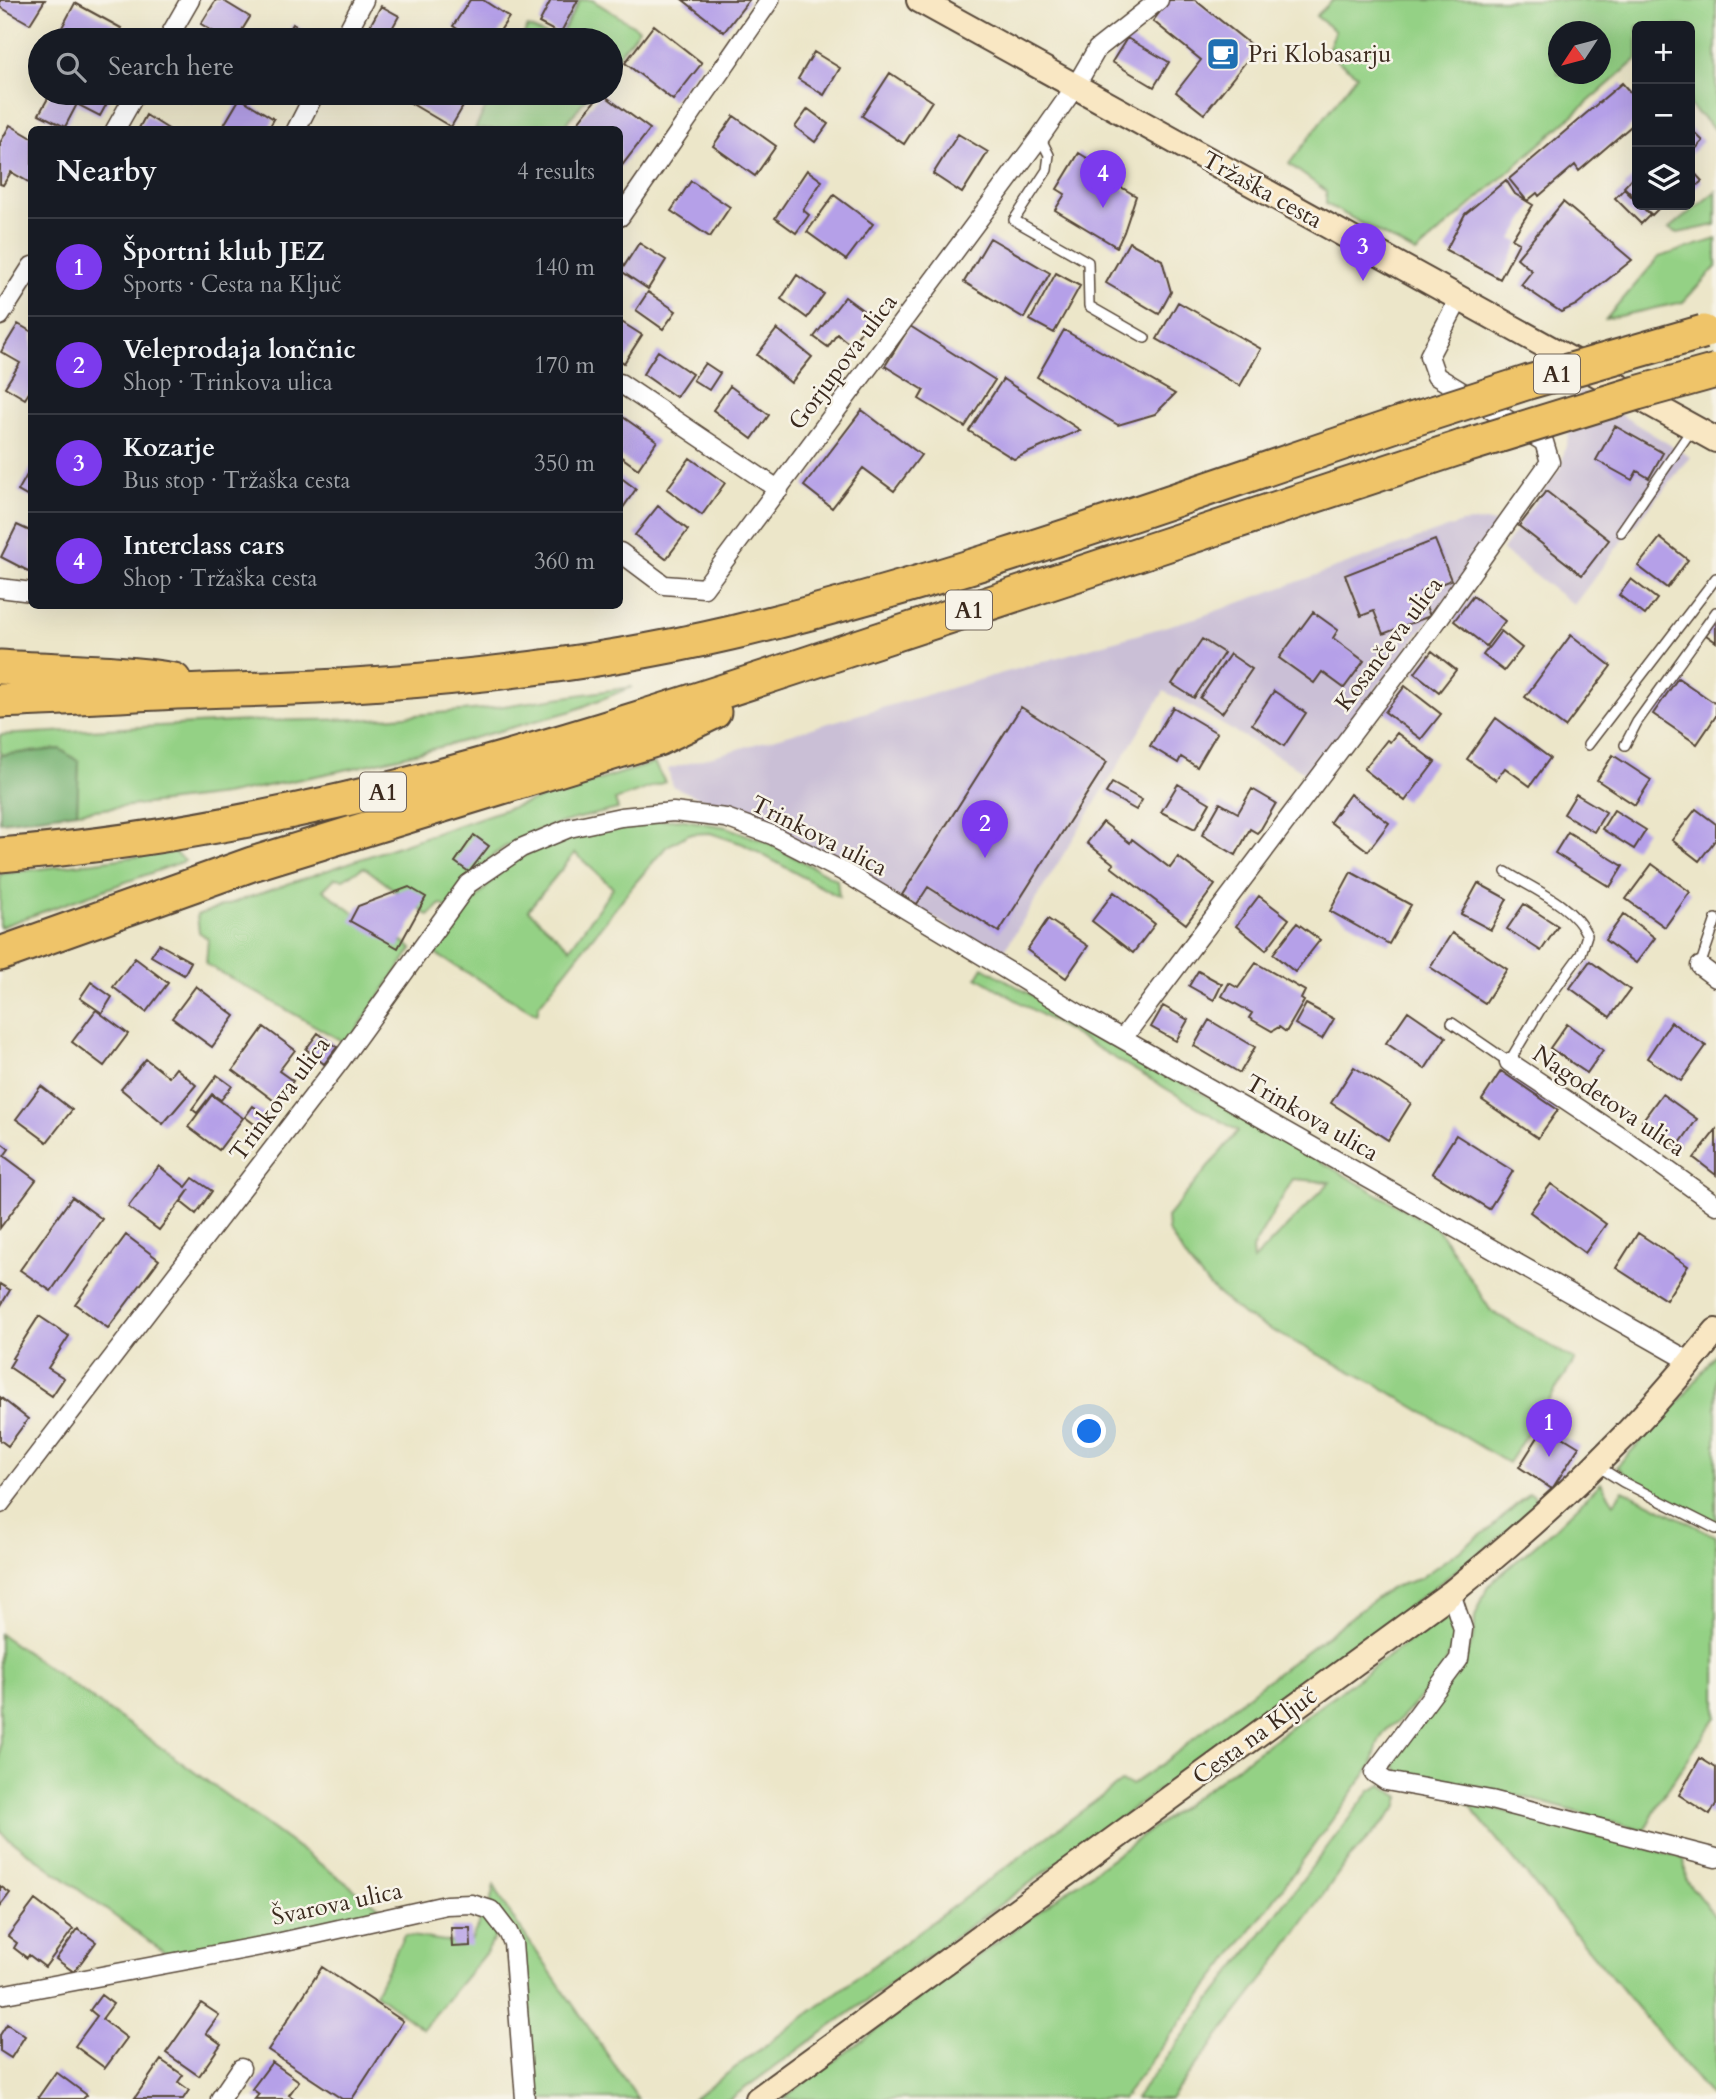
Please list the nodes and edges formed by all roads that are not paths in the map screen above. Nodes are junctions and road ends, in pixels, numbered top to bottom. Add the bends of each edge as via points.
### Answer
1 (190, 0) edge
2 (364, 0) edge
3 (770, 0) edge
4 (919, 0) edge
5 (1159, 0) edge
6 (174, 28) edge
7 (349, 28) edge
8 (1075, 87) junction
9 (129, 105) edge
10 (310, 105) edge
11 (117, 126) edge
12 (298, 126) edge
13 (1040, 137) junction
14 (623, 213) edge
15 (28, 272) edge
16 (1459, 299) junction
17 (0, 316) edge
18 (1710, 330) edge
19 (1145, 338) dead end
20 (1716, 371) edge
21 (623, 385) edge
22 (1693, 428) junction
23 (1716, 440) edge
24 (779, 490) junction
25 (1620, 532) dead end
26 (623, 554) edge
27 (1716, 578) edge
28 (0, 588) edge
29 (28, 592) edge
30 (1716, 612) edge
31 (0, 667) edge
32 (755, 681) junction
33 (232, 690) junction
34 (0, 701) edge
35 (1625, 745) dead end
36 (1588, 746) dead end
37 (0, 855) edge
38 (1506, 872) dead end
39 (1716, 919) edge
40 (0, 954) edge
41 (1700, 966) joint
42 (1716, 978) edge
43 (1451, 1023) dead end
44 (1123, 1038) junction
45 (1509, 1062) junction
46 (1716, 1205) edge
47 (1716, 1331) edge
48 (1691, 1362) junction
49 (1597, 1466) junction
50 (0, 1504) edge
51 (1716, 1529) edge
52 (1451, 1593) junction
53 (1716, 1858) edge
54 (0, 1994) edge
55 (242, 2068) dead end
56 (219, 2099) edge
57 (524, 2099) edge
58 (758, 2099) edge

1 - 6 street
2 - 7 street
3 - 14 street
4 - 8 street, Tržaška cesta
5 - 8 street, Gorjupova ulica via 1097,49
8 - 13 street, Gorjupova ulica
8 - 16 street, Tržaška cesta
9 - 11 street
10 - 12 street
13 - 19 lane via 1049,155 1047,170 1014,220 1088,262 1089,306
13 - 24 street, Gorjupova ulica
15 - 17 street
16 - 22 street, Tržaška cesta
16 - 44 street, Kosančeva ulica via 1429,356 1436,376 1544,442 1550,462 1437,621
18 - 33 highway, A1, bridge via 1529,382 904,587 730,633 553,666 433,680
20 - 32 highway, A1, bridge via 1462,447
21 - 24 street
22 - 23 street, Tržaška cesta
22 - 25 lane
24 - 26 street, Gorjupova ulica via 704,588 664,585
27 - 36 lane
28 - 29 street
30 - 35 lane
31 - 33 highway, A1 via 133,673
32 - 37 highway, A1 via 546,748 359,797 192,830
32 - 40 highway via 726,705 658,739 252,864
33 - 34 highway
38 - 45 lane via 1562,906 1587,934 1581,954
39 - 41 lane
41 - 42 street
43 - 45 lane
44 - 48 street, Trinkova ulica
44 - 50 street, Trinkova ulica via 772,835 726,818 673,812 569,828 521,848 468,884 341,1060
45 - 46 street, Nagodetova ulica
47 - 48 street, Cesta na Ključ
48 - 49 street, Cesta na Ključ
49 - 51 lane
49 - 52 street, Cesta na Ključ
52 - 53 street via 1463,1629 1459,1659 1374,1773 1387,1781 1491,1800
52 - 58 street, Cesta na Ključ
54 - 57 street, Švarova ulica via 272,1944 446,1905 472,1904 491,1910 513,1943
55 - 56 street

